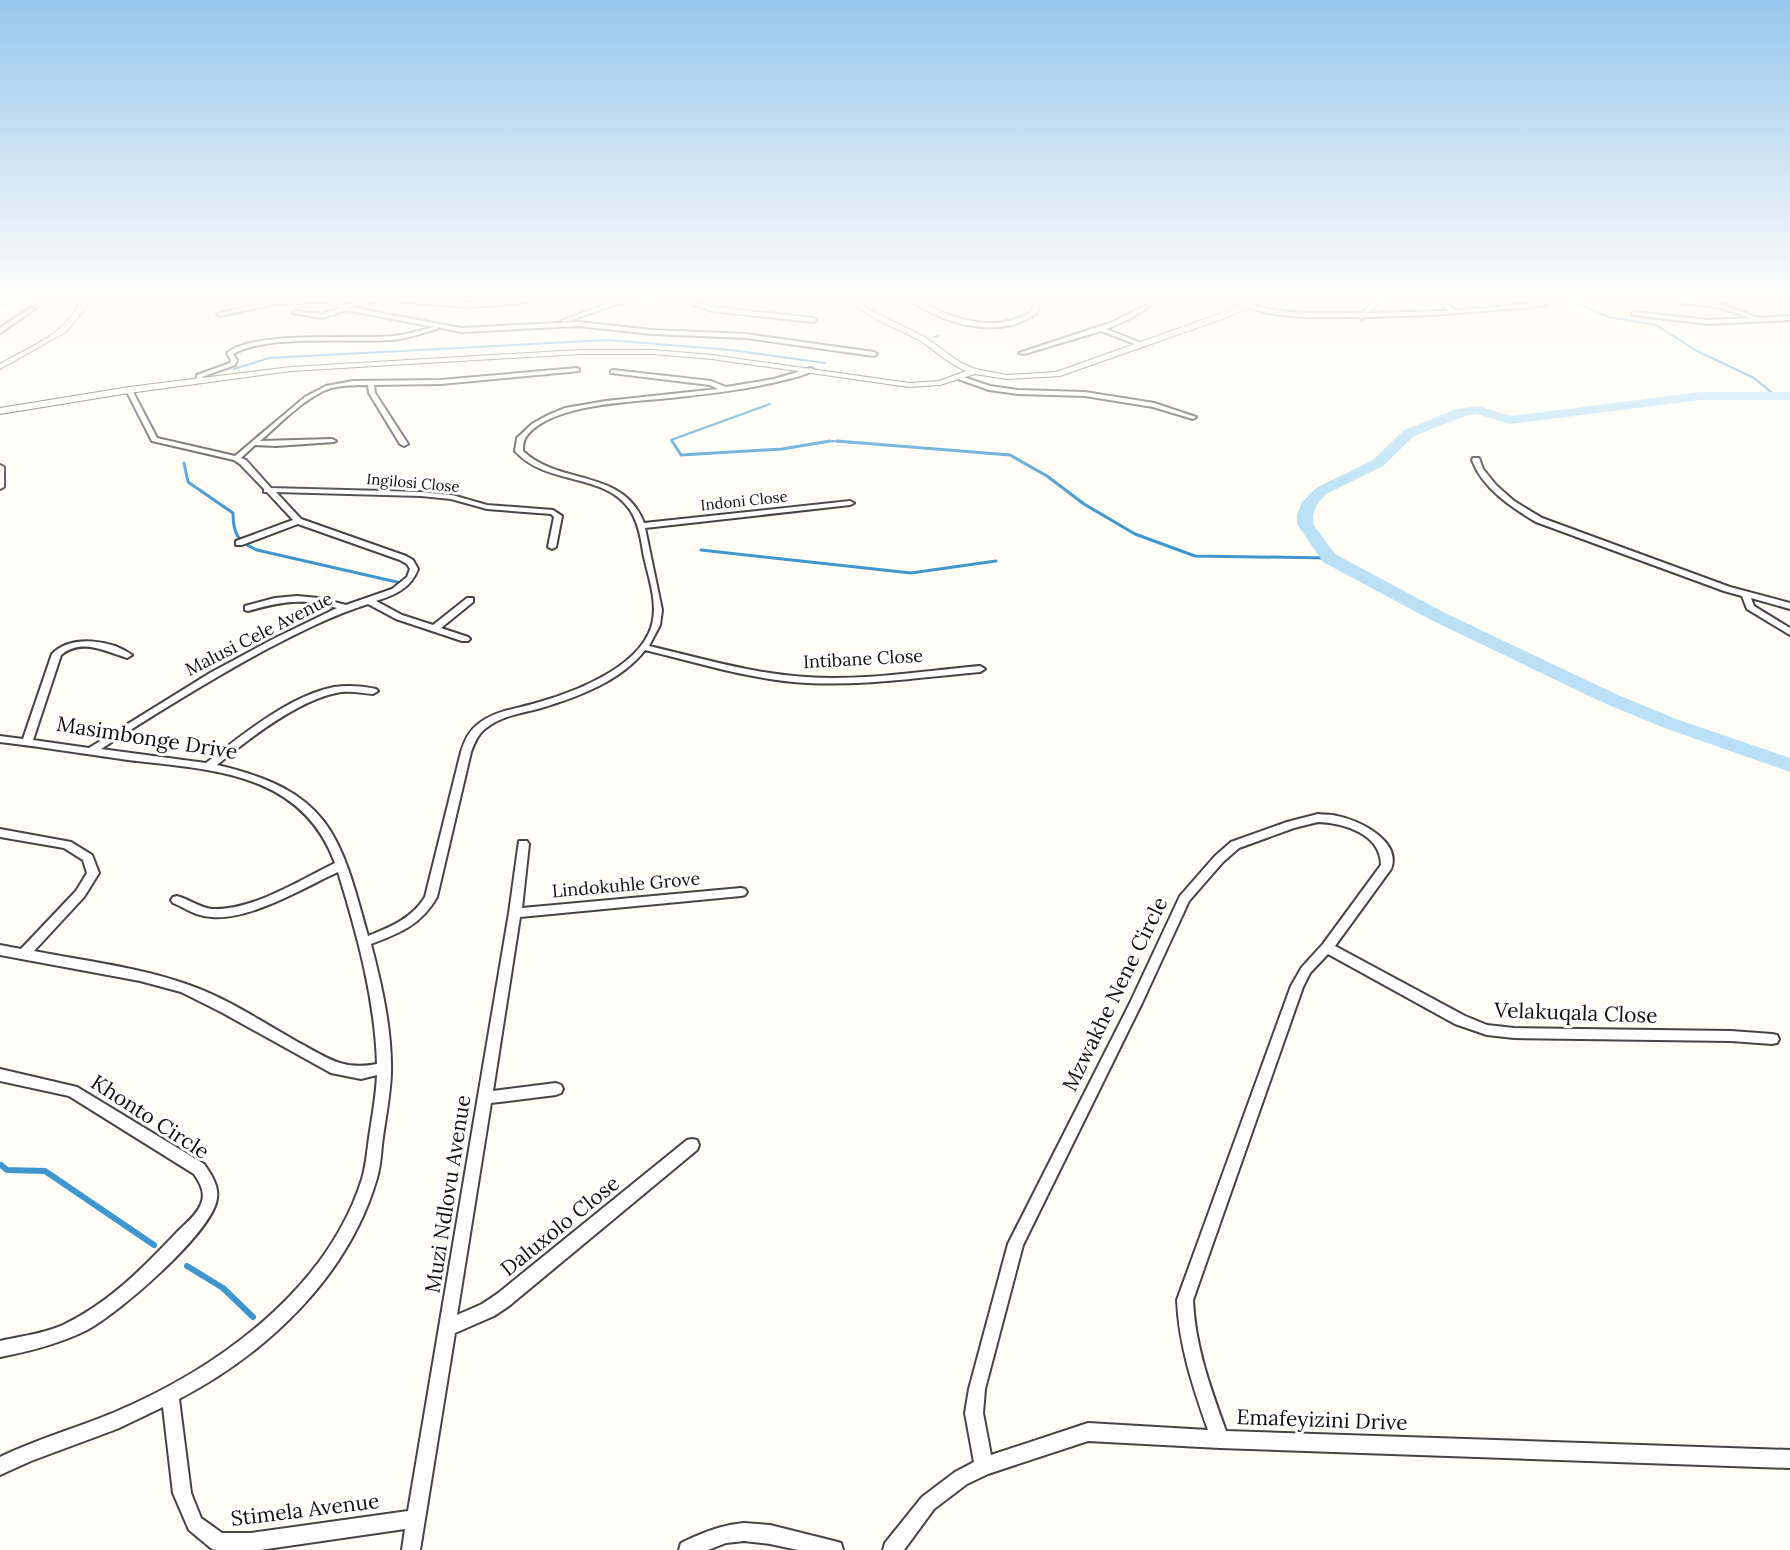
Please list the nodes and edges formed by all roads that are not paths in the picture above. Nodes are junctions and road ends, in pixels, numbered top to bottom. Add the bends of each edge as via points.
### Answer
1 (221, 368) edge
2 (300, 368) edge
3 (798, 368) edge
4 (940, 368) edge
5 (966, 368) edge
6 (1076, 368) edge
7 (576, 370) dead end
8 (811, 370) junction
9 (974, 371) junction
10 (613, 372) dead end
11 (960, 378) junction
12 (198, 380) junction
13 (371, 382) junction
14 (880, 382) junction
15 (129, 390) junction
16 (724, 390) junction
17 (0, 411) edge
18 (1193, 417) dead end
19 (332, 441) dead end
20 (253, 443) junction
21 (404, 444) dead end
22 (236, 458) junction
23 (1476, 460) dead end
24 (0, 466) edge
25 (0, 487) edge
26 (267, 490) junction
27 (850, 503) dead end
28 (298, 521) junction
29 (640, 526) junction
30 (240, 543) dead end
31 (552, 547) dead end
32 (1746, 596) junction
33 (470, 600) dead end
34 (369, 601) junction
35 (1790, 606) edge
36 (248, 608) dead end
37 (346, 608) junction
38 (434, 629) junction
39 (1790, 632) edge
40 (465, 639) dead end
41 (643, 647) junction
42 (127, 655) dead end
43 (980, 669) dead end
44 (373, 691) dead end
45 (0, 739) edge
46 (27, 742) junction
47 (91, 751) junction
48 (208, 767) junction
49 (0, 834) edge
50 (522, 844) dead end
51 (342, 865) junction
52 (741, 892) dead end
53 (177, 900) dead end
54 (515, 913) junction
55 (364, 942) junction
56 (1327, 947) junction
57 (0, 950) edge
58 (24, 954) junction
59 (1772, 1039) dead end
60 (384, 1068) junction
61 (0, 1075) edge
62 (556, 1089) dead end
63 (485, 1098) junction
64 (692, 1145) dead end
65 (447, 1328) junction
66 (0, 1349) edge
67 (170, 1395) junction
68 (1220, 1439) junction
69 (1790, 1459) edge
70 (0, 1466) edge
71 (984, 1466) junction
72 (415, 1519) junction
73 (411, 1550) edge
74 (688, 1550) edge
75 (834, 1550) edge
76 (892, 1550) edge

1 - 12 street via 199,376
2 - 12 street
3 - 8 street
4 - 14 street via 922,381
5 - 9 street
6 - 9 street via 1042,376 1007,377
7 - 13 street via 434,382
8 - 14 street
8 - 16 street via 778,381
9 - 11 street
10 - 16 street via 711,383
11 - 14 street via 925,385
11 - 18 street via 988,388 1085,394 1154,405
12 - 15 street
13 - 20 street via 339,385 313,393
13 - 21 street via 372,393
15 - 17 street
15 - 22 street via 154,440
16 - 29 street via 575,409 539,422 521,438 519,451 523,457 612,490 633,507
19 - 20 street
20 - 22 street
22 - 26 street, Malusi Cele Avenue
23 - 32 street via 1494,487 1539,520
24 - 25 street
26 - 28 street, Malusi Cele Avenue
26 - 31 street, Ingilosi Close via 421,494 452,497 487,507 553,512 558,516
27 - 29 street, Indoni Close
28 - 30 street
28 - 34 street, Malusi Cele Avenue via 410,562 413,575 406,584
29 - 41 street via 658,615
32 - 35 street
32 - 39 street via 1750,607
33 - 38 street
34 - 37 street, Malusi Cele Avenue
34 - 38 street
36 - 37 street via 284,597 309,598
37 - 47 street, Malusi Cele Avenue via 251,653
38 - 40 street
41 - 43 street, Intibane Close via 804,680
41 - 55 street via 623,666 588,687 480,727 466,752 428,905 401,927
42 - 46 street via 89,643 62,649
44 - 48 street via 335,690 317,696 237,744
45 - 46 street, Masimbonge Drive
46 - 47 street, Masimbonge Drive
47 - 48 street, Masimbonge Drive
48 - 51 street, Masimbonge Drive via 261,781 300,802 325,831
49 - 58 street via 68,845 88,858 93,873 80,894
50 - 54 street, Muzi Ndlovu Avenue
51 - 53 street via 248,908 227,913 210,913
51 - 55 street, Masimbonge Drive
52 - 54 street, Lindokuhle Grove
54 - 63 street, Muzi Ndlovu Avenue
55 - 60 street, Masimbonge Drive via 381,1025
56 - 59 street, Velakuqala Close via 1486,1030
56 - 68 street, Mzwakhe Nene Circle via 1297,986 1185,1300 1190,1351
56 - 71 street, Mzwakhe Nene Circle via 1387,866 1387,853 1375,837 1336,819 1318,818 1235,845 1184,899 1016,1244 977,1389 974,1413
57 - 58 street
58 - 60 street via 184,988 336,1070 361,1073
60 - 67 street, Masimbonge Drive via 370,1178 344,1236 308,1288 272,1325 227,1360
61 - 66 street, Khonto Circle via 72,1091 199,1169 210,1185 209,1202 200,1218 124,1296 65,1333
62 - 63 street
63 - 65 street, Muzi Ndlovu Avenue
64 - 65 street, Daluxolo Close via 502,1300
65 - 72 street, Muzi Ndlovu Avenue
67 - 70 street, Masimbonge Drive
67 - 72 street, Stimela Avenue via 182,1493 195,1524 219,1542 251,1542
68 - 69 street, Emafeyizini Drive
68 - 71 street, Emafeyizini Drive via 1088,1432
71 - 76 street, Emafeyizini Drive via 928,1503
72 - 73 street, Muzi Ndlovu Avenue
74 - 75 street via 732,1532 757,1533

